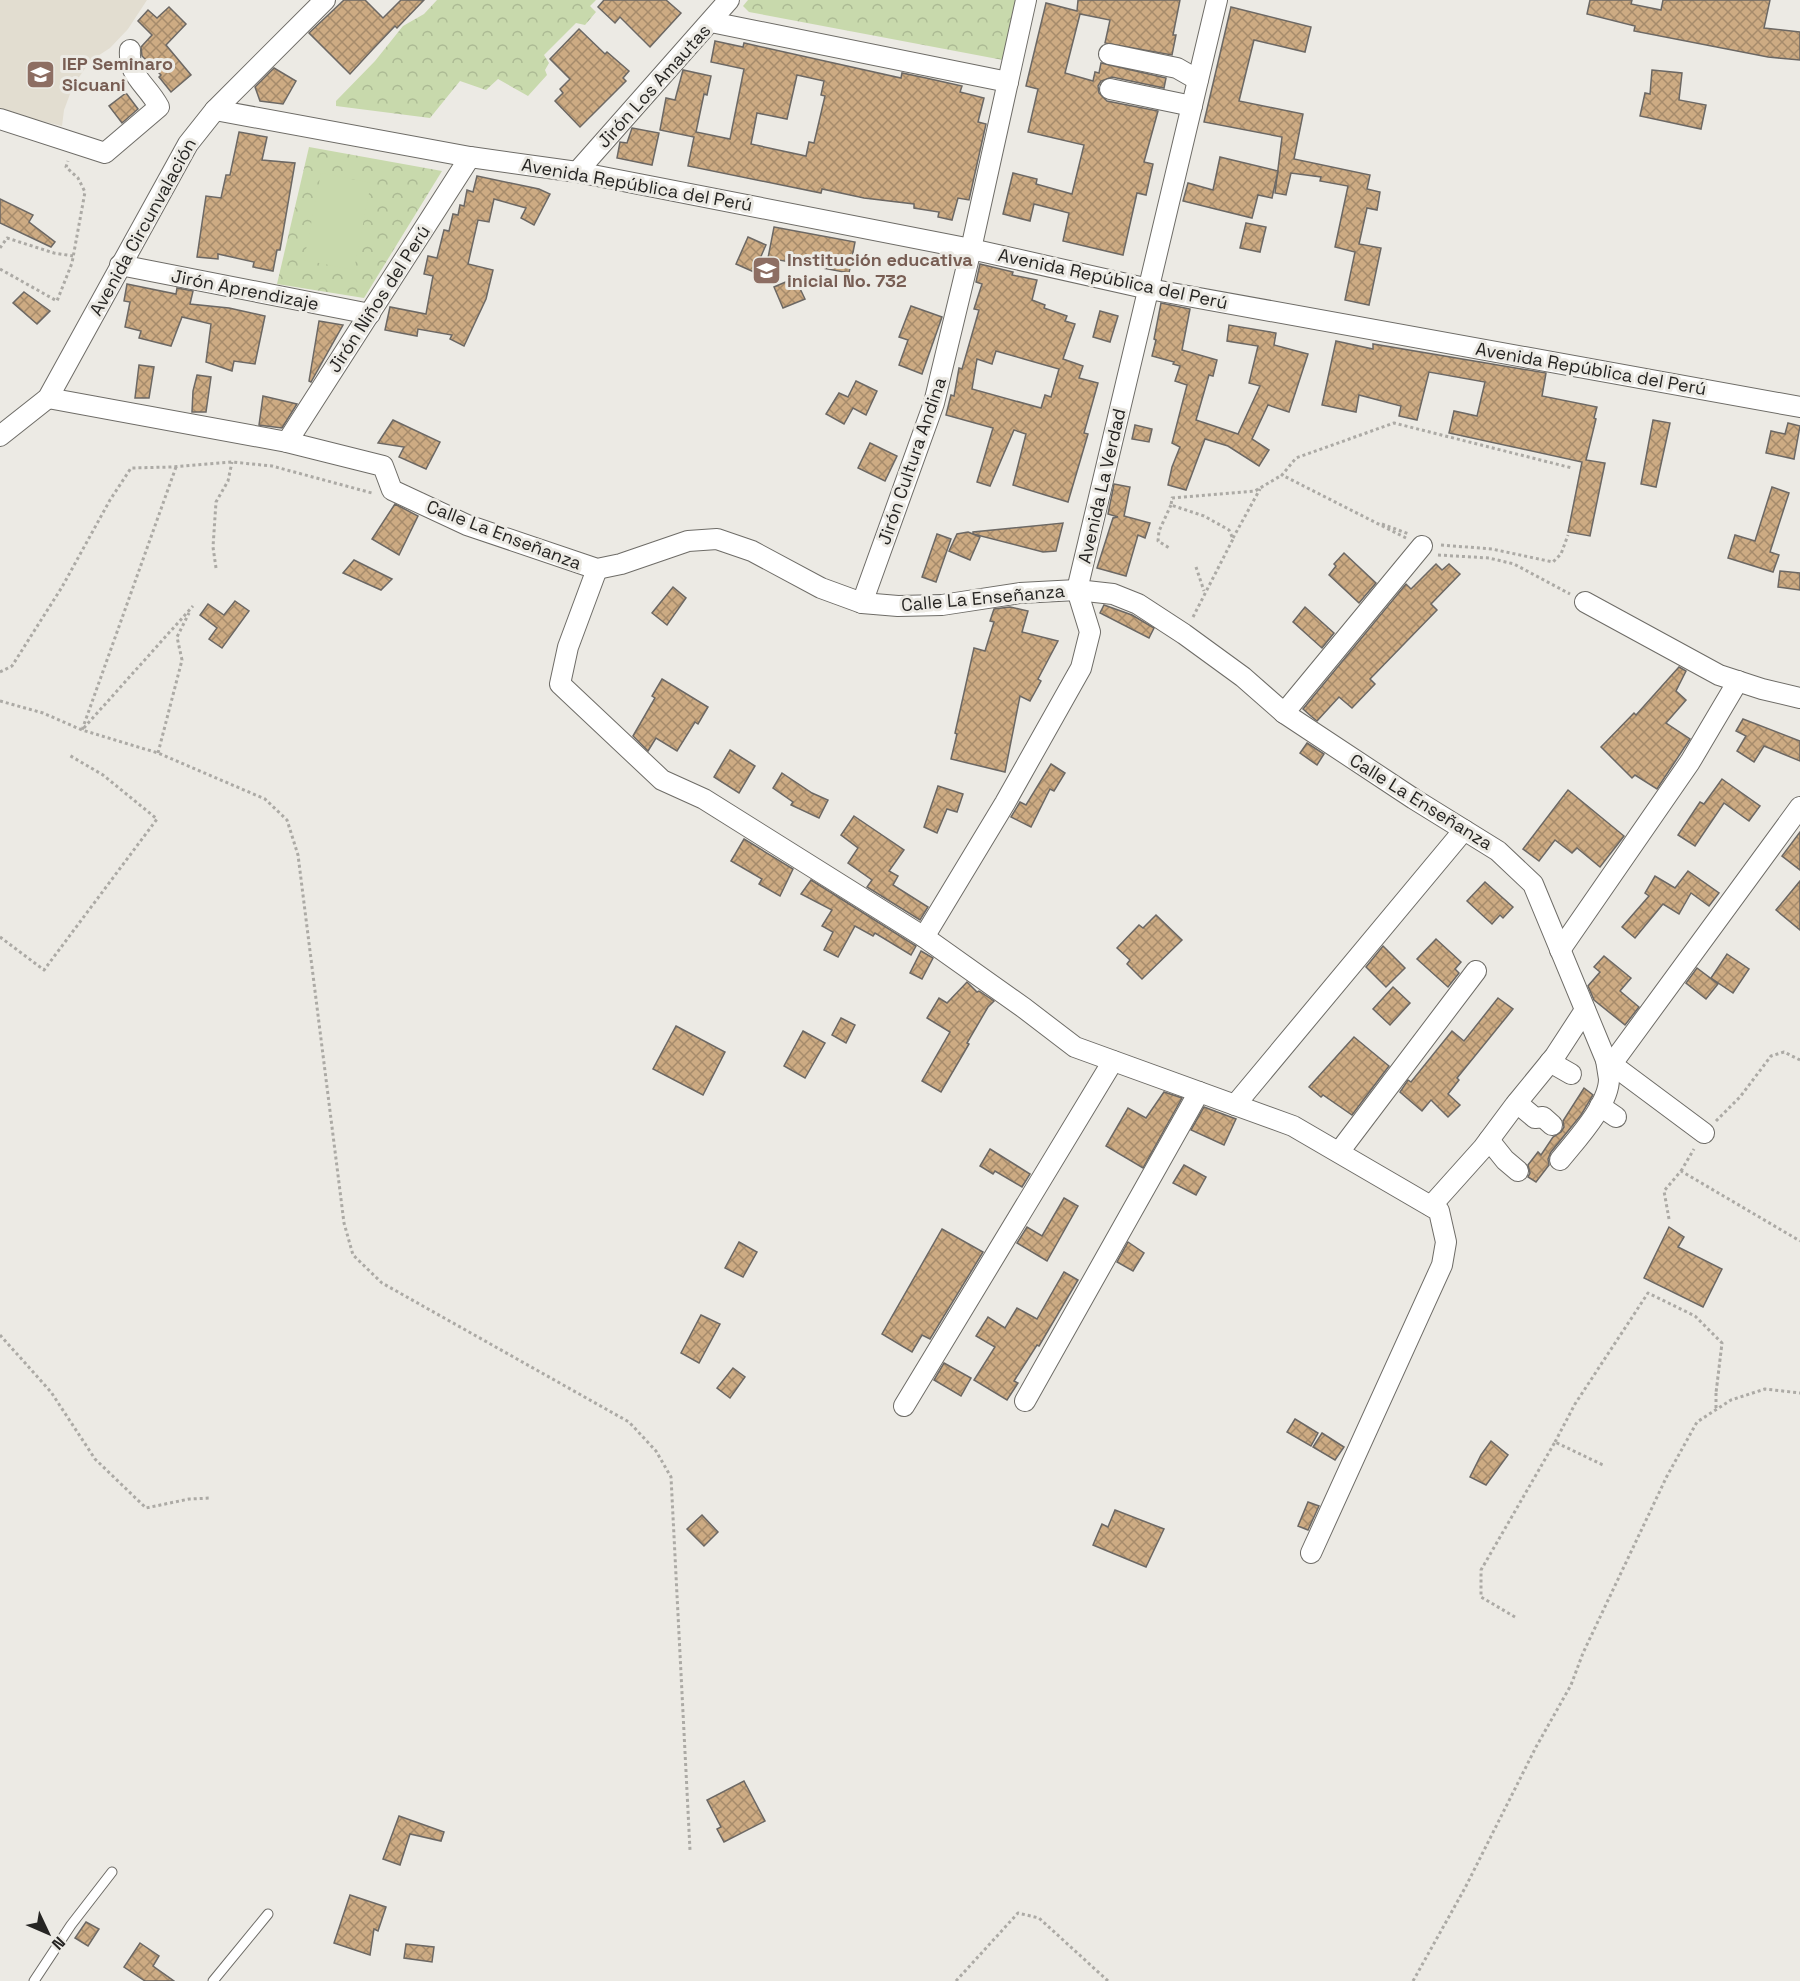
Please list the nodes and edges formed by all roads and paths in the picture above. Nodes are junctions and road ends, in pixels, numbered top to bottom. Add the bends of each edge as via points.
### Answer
1 (325, 0) edge
2 (729, 0) edge
3 (1026, 0) edge
4 (1217, 0) edge
5 (711, 22) junction
6 (130, 50) dead end
7 (1109, 54) dead end
8 (1198, 80) junction
9 (1008, 82) junction
10 (1110, 89) dead end
11 (1192, 106) junction
12 (215, 110) junction
13 (0, 119) edge
14 (470, 157) junction
15 (66, 167) dead end
16 (578, 172) junction
17 (0, 248) edge
18 (971, 249) junction
19 (73, 256) junction
20 (120, 265) junction
21 (0, 270) edge
22 (1149, 289) junction
23 (370, 314) junction
24 (48, 398) junction
25 (1800, 407) edge
26 (0, 436) edge
27 (287, 442) junction
28 (232, 462) junction
29 (176, 467) junction
30 (1572, 468) dead end
31 (1282, 475) junction
32 (1261, 487) junction
33 (392, 490) junction
34 (1171, 505) junction
35 (1367, 518) junction
36 (1568, 535) dead end
37 (1233, 538) junction
38 (1424, 542) junction
39 (1171, 549) dead end
40 (1197, 567) dead end
41 (216, 568) dead end
42 (597, 569) junction
43 (1077, 590) junction
44 (1204, 593) junction
45 (1585, 602) joint
46 (862, 603) junction
47 (1185, 634) junction
48 (0, 672) edge
49 (1738, 681) junction
50 (1800, 698) edge
51 (0, 701) edge
52 (1284, 713) junction
53 (82, 730) junction
54 (158, 753) junction
55 (69, 755) dead end
56 (1800, 807) edge
57 (1464, 830) junction
58 (0, 937) edge
59 (924, 937) junction
60 (1560, 950) junction
61 (1476, 971) dead end
62 (1585, 1010) junction
63 (1800, 1060) edge
64 (1113, 1061) junction
65 (1550, 1062) junction
66 (1608, 1062) junction
67 (1571, 1074) dead end
68 (1199, 1092) junction
69 (1517, 1103) junction
70 (1235, 1105) junction
71 (1600, 1106) junction
72 (1616, 1117) dead end
73 (1552, 1125) dead end
74 (1704, 1133) junction
75 (1489, 1140) junction
76 (1339, 1152) junction
77 (1560, 1160) dead end
78 (1518, 1171) dead end
79 (1681, 1171) junction
80 (1431, 1206) junction
81 (1669, 1219) dead end
82 (1800, 1240) edge
83 (0, 1335) edge
84 (1800, 1393) edge
85 (1025, 1401) dead end
86 (904, 1406) dead end
87 (1716, 1409) junction
88 (1555, 1442) junction
89 (1603, 1465) dead end
90 (211, 1498) dead end
91 (1311, 1553) dead end
92 (1515, 1617) dead end
93 (690, 1850) dead end
94 (111, 1872) dead end
95 (268, 1914) dead end
96 (34, 1981) edge
97 (213, 1981) edge
98 (956, 1981) edge
99 (1108, 1981) edge
100 (1413, 1981) edge

1 - 12 street, Avenida Circunvalación
2 - 5 street, Jirón Los Amautas
3 - 9 street, Jirón Cultura Andina
4 - 8 street, Avenida La Verdad
5 - 9 street
5 - 16 street, Jirón Los Amautas
6 - 13 street via 129,63 135,76 152,93 159,107 105,153
7 - 8 street via 1177,68
8 - 11 street, Avenida La Verdad
9 - 18 street, Jirón Cultura Andina
10 - 11 street
11 - 22 street, Avenida La Verdad
12 - 14 street, Avenida República del Perú
12 - 20 street, Avenida Circunvalación via 188,144
14 - 16 street, Avenida República del Perú
14 - 23 street, Jirón Niños del Perú
15 - 19 path via 85,192
16 - 18 street, Avenida República del Perú
17 - 19 path via 7,238
18 - 22 street, Avenida República del Perú
18 - 46 street, Jirón Cultura Andina via 934,403
19 - 21 path via 57,301
20 - 23 street, Jirón Aprendizaje
20 - 24 street, Avenida Circunvalación
22 - 25 street, Avenida República del Perú
22 - 43 street, Avenida La Verdad
23 - 27 street, Jirón Niños del Perú
24 - 26 street, Avenida Circunvalación
24 - 27 street
27 - 33 street via 383,466
28 - 29 path
28 - 33 path via 272,466 377,495
28 - 41 path via 228,481 216,502
29 - 48 path via 131,468 12,666
29 - 53 path
30 - 31 path via 1394,423 1296,458
31 - 32 path
31 - 35 path
32 - 34 path via 1255,491 1172,498
32 - 37 path
33 - 42 street, Calle La Enseñanza via 467,525
34 - 37 path via 1204,516 1228,530
34 - 39 path via 1158,541
35 - 38 path
35 - 38 path
36 - 38 path via 1561,554 1553,562 1492,549
37 - 44 path
38 - 45 path via 1442,556 1489,558 1514,564
38 - 52 street
40 - 44 path
42 - 46 street, Calle La Enseñanza via 688,542 717,539
42 - 59 street via 568,647 560,684 662,780 704,799
43 - 46 street, Calle La Enseñanza via 1020,593 942,605
43 - 47 street, Calle La Enseñanza via 1121,597
43 - 59 street, Avenida La Verdad via 1089,632 1081,668
44 - 47 path
45 - 49 street via 1719,675
47 - 52 street, Calle La Enseñanza
49 - 50 street
49 - 60 street via 1690,762
51 - 53 path via 44,713
52 - 57 street, Calle La Enseñanza
53 - 54 path
53 - 54 path via 193,606 177,637 182,660
54 - 93 path via 265,799 287,820 298,855 344,1223 353,1255 382,1283 630,1422 656,1451 671,1477
55 - 58 path via 103,775 157,819 44,970
56 - 66 street
57 - 60 street, Calle La Enseñanza via 1498,851 1533,884
57 - 70 street
59 - 64 street via 1075,1047
60 - 62 street, Calle La Enseñanza
61 - 76 street
62 - 65 street
62 - 66 street, Calle La Enseñanza
63 - 74 path via 1784,1052 1771,1056 1740,1097
64 - 68 street
64 - 86 street
65 - 67 street
65 - 69 street
66 - 71 street via 1609,1081
66 - 74 street
68 - 70 street
68 - 85 street
69 - 73 street via 1534,1118 1543,1117
69 - 75 street
70 - 76 street via 1293,1126
71 - 72 street
71 - 77 street
74 - 79 path
75 - 78 street
75 - 80 street
76 - 80 street
79 - 81 path via 1664,1191
79 - 82 path
80 - 91 street via 1439,1211 1446,1242 1442,1265
83 - 90 path via 51,1392 95,1459 146,1508
84 - 87 path via 1765,1389
87 - 88 path via 1722,1342 1695,1316 1648,1293 1575,1404
87 - 100 path via 1696,1422 1667,1476 1570,1685
88 - 89 path
88 - 92 path via 1481,1570 1481,1597
94 - 96 lane
95 - 97 lane
98 - 99 path via 1018,1913 1039,1918

